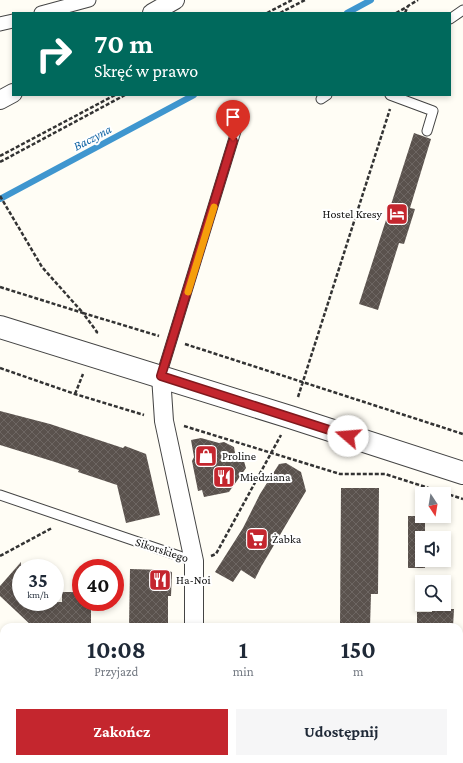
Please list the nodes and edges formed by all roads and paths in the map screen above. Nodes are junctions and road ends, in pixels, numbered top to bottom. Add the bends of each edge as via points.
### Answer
1 (89, 0) edge
2 (175, 0) edge
3 (283, 0) edge
4 (292, 0) edge
5 (305, 0) edge
6 (418, 0) edge
7 (284, 4) junction
8 (408, 6) junction
9 (463, 10) edge
10 (45, 12) edge
11 (154, 12) edge
12 (269, 12) edge
13 (282, 12) edge
14 (398, 12) edge
15 (405, 12) edge
16 (451, 18) edge
17 (12, 21) edge
18 (0, 24) edge
19 (12, 94) edge
20 (112, 96) edge
21 (123, 96) edge
22 (392, 96) edge
23 (0, 100) edge
24 (241, 115) dead end
25 (427, 131) dead end
26 (0, 156) edge
27 (0, 162) edge
28 (0, 196) edge
29 (0, 327) edge
30 (173, 340) junction
31 (0, 368) edge
32 (161, 376) junction
33 (303, 383) junction
34 (290, 417) junction
35 (164, 420) junction
36 (463, 434) edge
37 (271, 452) junction
38 (463, 473) edge
39 (0, 495) edge
40 (463, 499) edge
41 (69, 519) junction
42 (0, 556) edge
43 (194, 561) junction
44 (194, 623) edge

1 - 10 street
2 - 11 street
3 - 7 path
4 - 7 path
5 - 13 path
6 - 8 path
7 - 12 path
8 - 14 path
8 - 15 path
9 - 16 lane
17 - 18 street
19 - 23 street
20 - 26 path
21 - 27 path
22 - 25 lane via 433,111
22 - 33 path
24 - 30 lane
28 - 30 path via 42,267 83,313
29 - 32 street
30 - 32 lane
30 - 33 path
31 - 35 path via 75,394
32 - 34 street
32 - 35 street, Sikorskiego
33 - 34 path
33 - 36 path
34 - 37 path
34 - 38 street
35 - 37 path
35 - 43 street, Sikorskiego
37 - 40 path via 340,474 385,474
37 - 43 path via 216,554
39 - 41 lane, Sikorskiego
41 - 42 path
41 - 43 lane, Sikorskiego
43 - 44 street

